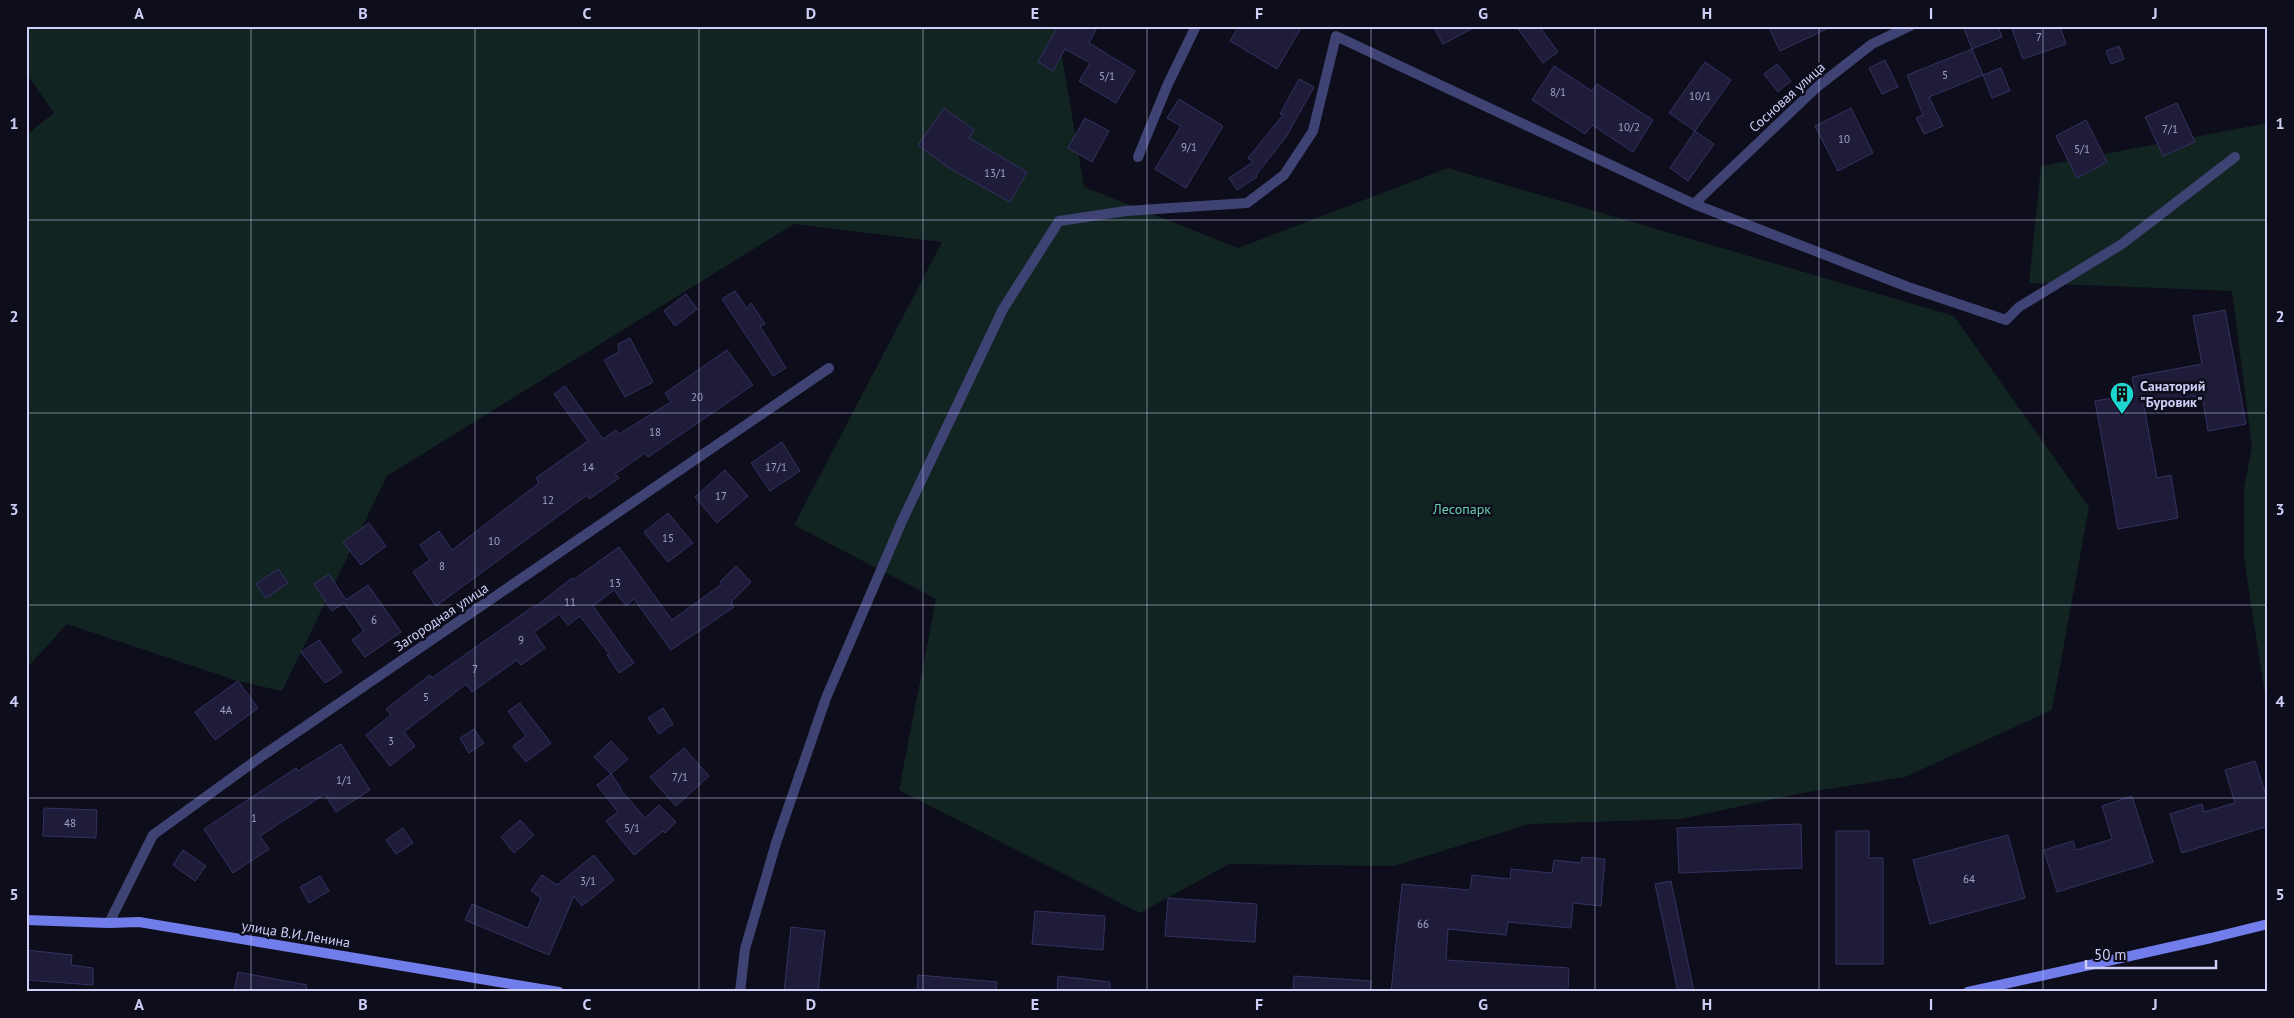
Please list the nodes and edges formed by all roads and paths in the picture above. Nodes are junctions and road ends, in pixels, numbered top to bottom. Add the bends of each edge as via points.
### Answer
1 (1196, 26) edge
2 (1340, 26) edge
3 (1910, 26) edge
4 (1336, 36) junction
5 (1138, 157) dead end
6 (2235, 157) dead end
7 (1694, 204) junction
8 (829, 368) dead end
9 (26, 920) edge
10 (109, 923) junction
11 (2268, 924) edge
12 (559, 992) edge
13 (740, 992) edge
14 (1968, 992) edge

1 - 5 street
2 - 4 street
3 - 7 street, Сосновая улица via 1872,44 1817,87
4 - 7 street
4 - 13 street via 1313,131 1284,174 1247,203 1126,211 1059,221 1003,309 902,521 826,698 744,949
6 - 7 street via 2122,244 2020,307 2006,320 1908,287
8 - 10 street, Загородная улица via 270,750 153,835
9 - 10 main road, улица В.И.Ленина
10 - 12 main road, улица В.И.Ленина via 139,922
11 - 14 main road

